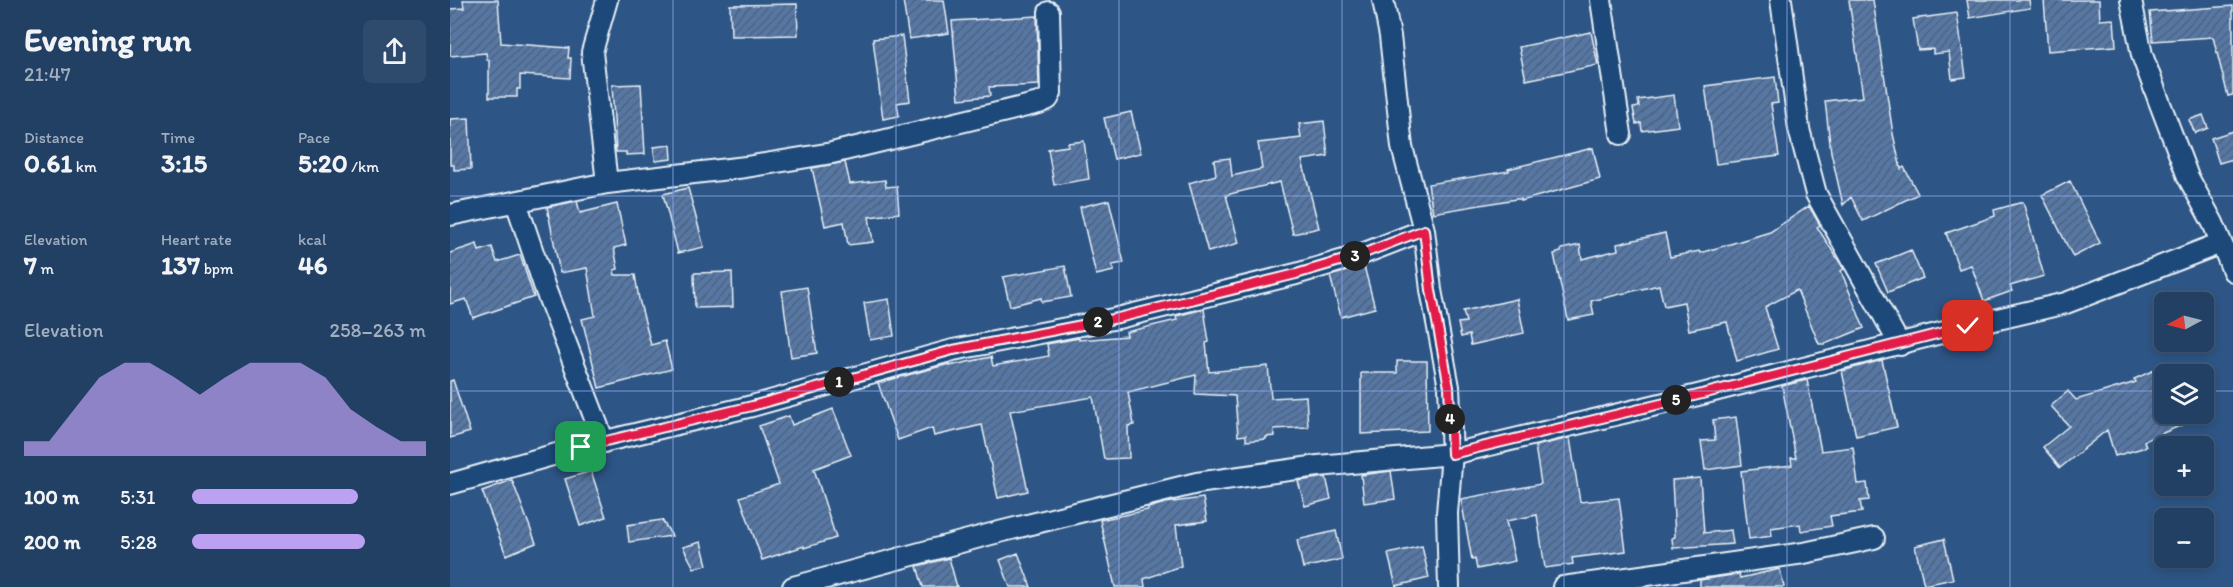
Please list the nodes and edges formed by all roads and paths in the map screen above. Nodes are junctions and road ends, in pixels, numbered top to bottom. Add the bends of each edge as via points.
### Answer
1 (607, 0) edge
2 (1383, 0) edge
3 (1601, 0) edge
4 (1781, 0) edge
5 (2131, 0) edge
6 (1049, 12) dead end
7 (1621, 134) dead end
8 (608, 183) junction
9 (516, 202) junction
10 (450, 215) edge
11 (1424, 230) junction
12 (2221, 243) junction
13 (2233, 272) edge
14 (1900, 345) junction
15 (604, 442) junction
16 (1452, 454) junction
17 (450, 484) edge
18 (1875, 538) dead end
19 (853, 579) edge
20 (793, 587) edge
21 (1449, 587) edge
22 (1563, 587) edge

1 - 8 street via 592,52
2 - 11 street via 1402,147
3 - 7 street
4 - 14 street via 1799,129 1816,194
5 - 12 street via 2142,55 2158,101 2188,177
6 - 8 street via 1051,93 1039,103 832,153
8 - 9 street
9 - 10 street
9 - 15 street
11 - 15 street via 1296,274 1118,318 953,350
11 - 16 street via 1449,387
12 - 13 street
12 - 14 street via 2066,303
14 - 16 street
15 - 17 street
16 - 19 street via 1318,466 1197,483
16 - 21 street via 1447,513
18 - 22 street via 1804,553
19 - 20 street

